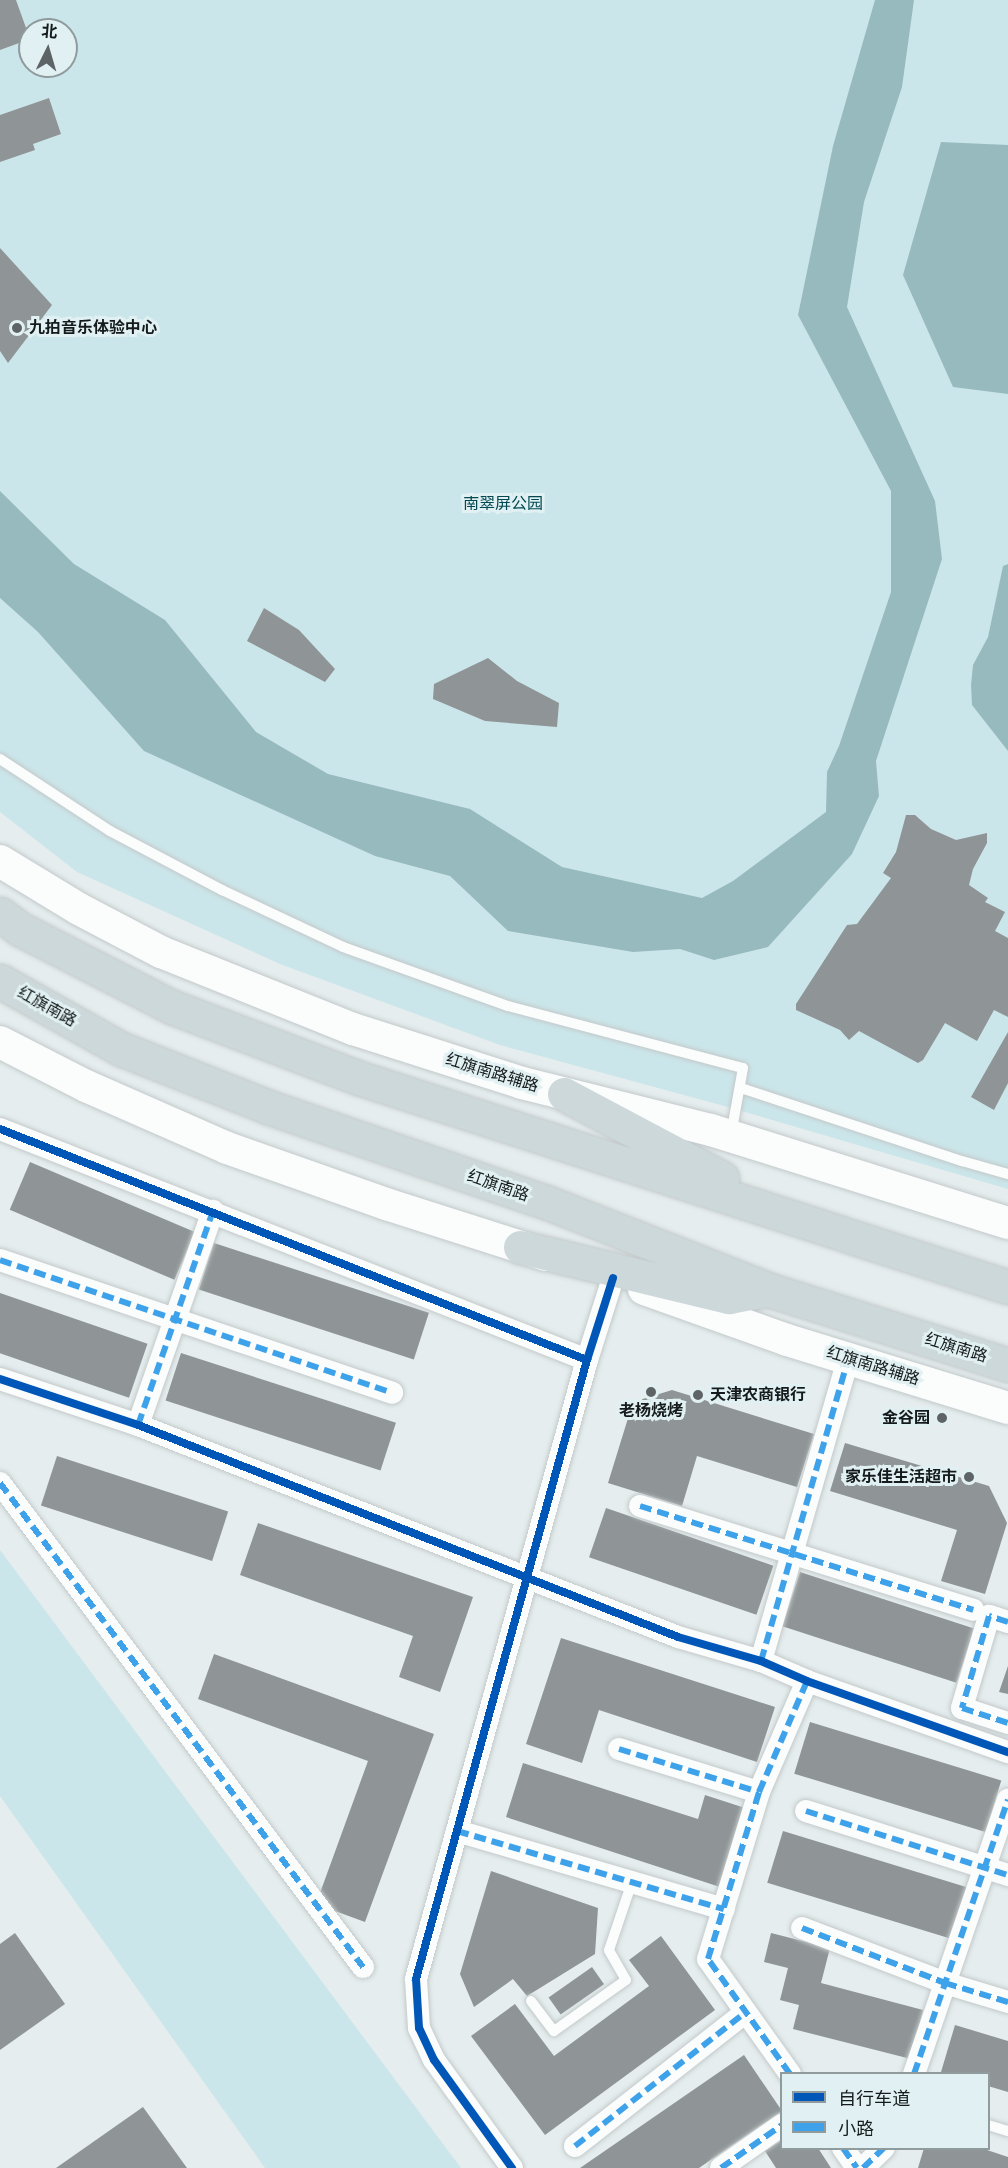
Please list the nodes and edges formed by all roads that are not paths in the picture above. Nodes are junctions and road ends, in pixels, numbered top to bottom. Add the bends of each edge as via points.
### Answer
1 (0, 759) edge
2 (0, 861) edge
3 (0, 914) edge
4 (0, 981) edge
5 (0, 1042) edge
6 (741, 1088) junction
7 (564, 1094) junction
8 (0, 1129) edge
9 (730, 1136) junction
10 (1008, 1174) edge
11 (213, 1211) junction
12 (806, 1221) junction
13 (1008, 1223) edge
14 (520, 1247) junction
15 (0, 1260) edge
16 (613, 1278) junction
17 (1008, 1287) edge
18 (769, 1290) junction
19 (174, 1320) junction
20 (848, 1359) junction
21 (587, 1360) junction
22 (1008, 1365) edge
23 (0, 1379) edge
24 (392, 1393) dead end
25 (1008, 1408) edge
26 (138, 1425) junction
27 (0, 1483) edge
28 (640, 1506) dead end
29 (792, 1553) junction
30 (527, 1576) junction
31 (973, 1610) dead end
32 (1008, 1622) edge
33 (761, 1661) junction
34 (807, 1681) junction
35 (1008, 1723) edge
36 (619, 1749) dead end
37 (1008, 1752) edge
38 (759, 1792) junction
39 (1008, 1800) edge
40 (806, 1811) dead end
41 (457, 1831) junction
42 (985, 1868) junction
43 (1008, 1875) edge
44 (632, 1882) junction
45 (724, 1909) junction
46 (802, 1928) dead end
47 (363, 1968) dead end
48 (945, 1983) junction
49 (531, 2001) dead end
50 (1008, 2002) edge
51 (746, 2012) junction
52 (789, 2072) edge
53 (914, 2072) edge
54 (780, 2126) edge
55 (990, 2126) edge
56 (1008, 2131) edge
57 (575, 2146) dead end
58 (844, 2150) edge
59 (882, 2150) edge
60 (512, 2168) edge
61 (721, 2168) edge
62 (857, 2168) edge
63 (863, 2168) edge

1 - 6 lane via 110,831 343,947 508,1005 743,1068
2 - 7 main road, 红旗南路辅路 via 161,952 255,991 353,1029
3 - 12 highway via 20,929 172,1007 359,1078
4 - 18 highway, 红旗南路 via 132,1053 268,1107 546,1202
5 - 14 main road, 红旗南路辅路 via 86,1086 227,1148
6 - 9 lane
6 - 10 lane
7 - 9 main road, 红旗南路辅路
7 - 12 highway
8 - 11 street
9 - 13 main road, 红旗南路辅路
11 - 19 street
11 - 21 street
12 - 17 highway
14 - 16 main road, 红旗南路辅路
14 - 18 highway via 729,1297
15 - 19 street
16 - 20 main road, 红旗南路辅路
16 - 21 street
18 - 22 highway, 红旗南路
19 - 24 street
19 - 26 street
20 - 25 main road, 红旗南路辅路
20 - 29 street
21 - 30 street
23 - 26 street
26 - 30 street
27 - 47 street
28 - 29 street
29 - 31 street
29 - 33 street
30 - 33 street via 678,1637
30 - 41 street
32 - 35 street via 989,1616 962,1708
33 - 34 street
34 - 37 street
34 - 38 street
36 - 38 street
38 - 45 street
39 - 42 street
40 - 42 street
41 - 44 street
41 - 60 street via 416,1979 419,2028 434,2060
42 - 43 street
42 - 48 street
44 - 45 street
44 - 49 lane via 609,1950 626,1980 554,2031
45 - 51 street via 708,1959
46 - 48 street
48 - 50 street
48 - 53 street
51 - 52 street
51 - 57 street
54 - 61 street
55 - 56 lane
58 - 62 street
59 - 63 street

